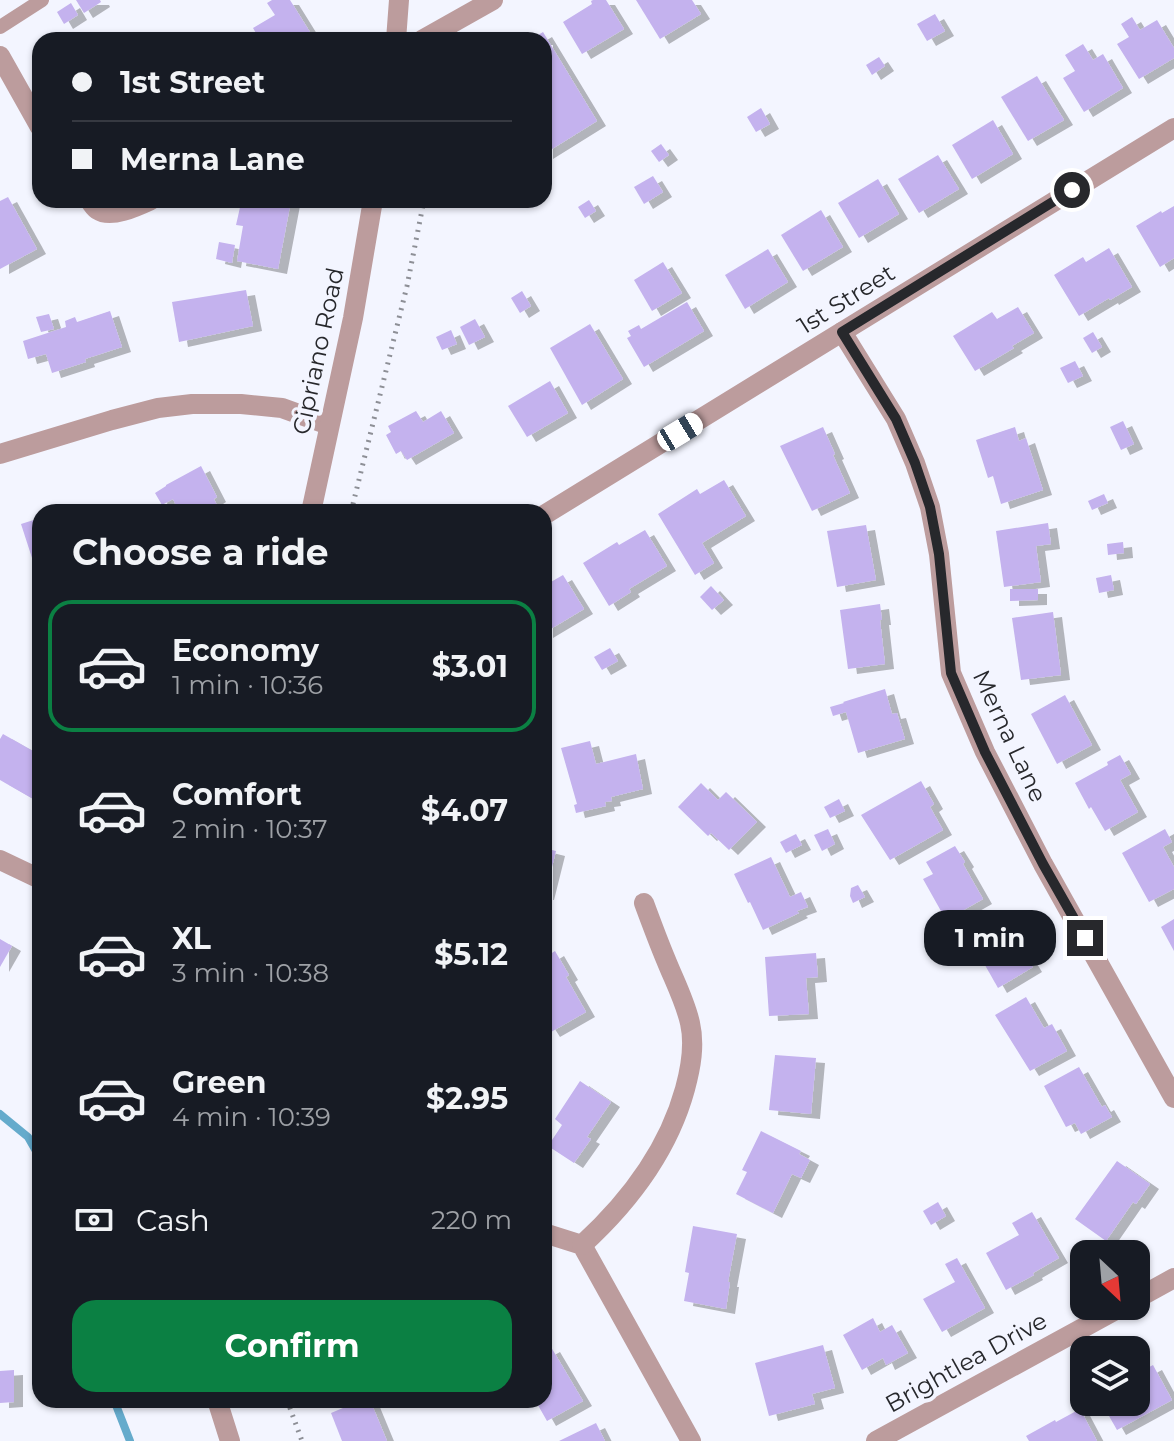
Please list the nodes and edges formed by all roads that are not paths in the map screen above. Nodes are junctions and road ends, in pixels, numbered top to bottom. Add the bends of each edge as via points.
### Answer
1 (42, 0) edge
2 (399, 0) edge
3 (493, 0) edge
4 (0, 27) edge
5 (397, 32) edge
6 (436, 32) edge
7 (0, 56) edge
8 (32, 113) edge
9 (1174, 128) edge
10 (98, 208) edge
11 (129, 208) edge
12 (372, 208) edge
13 (842, 332) junction
14 (329, 425) junction
15 (0, 454) edge
16 (313, 504) edge
17 (552, 510) edge
18 (0, 860) edge
19 (32, 875) edge
20 (644, 903) dead end
21 (1174, 1098) edge
22 (552, 1236) edge
23 (582, 1245) junction
24 (1174, 1278) edge
25 (1150, 1291) edge
26 (1097, 1320) edge
27 (220, 1408) edge
28 (230, 1441) edge
29 (691, 1441) edge
30 (876, 1441) edge

1 - 4 lane
2 - 5 street
3 - 6 street
7 - 8 street
9 - 13 street, 1st Street
10 - 11 street via 107,213
12 - 14 street, Cipriano Road
13 - 17 street, 1st Street
13 - 21 street, Merna Lane via 896,419 930,507 951,673 979,739
14 - 15 street via 282,408 192,404 127,416
14 - 16 street, Cipriano Road
18 - 19 street
20 - 23 street via 690,1023 690,1070 670,1133 648,1171
22 - 23 street
23 - 29 street
24 - 25 street
26 - 30 street, Brightlea Drive
27 - 28 street

